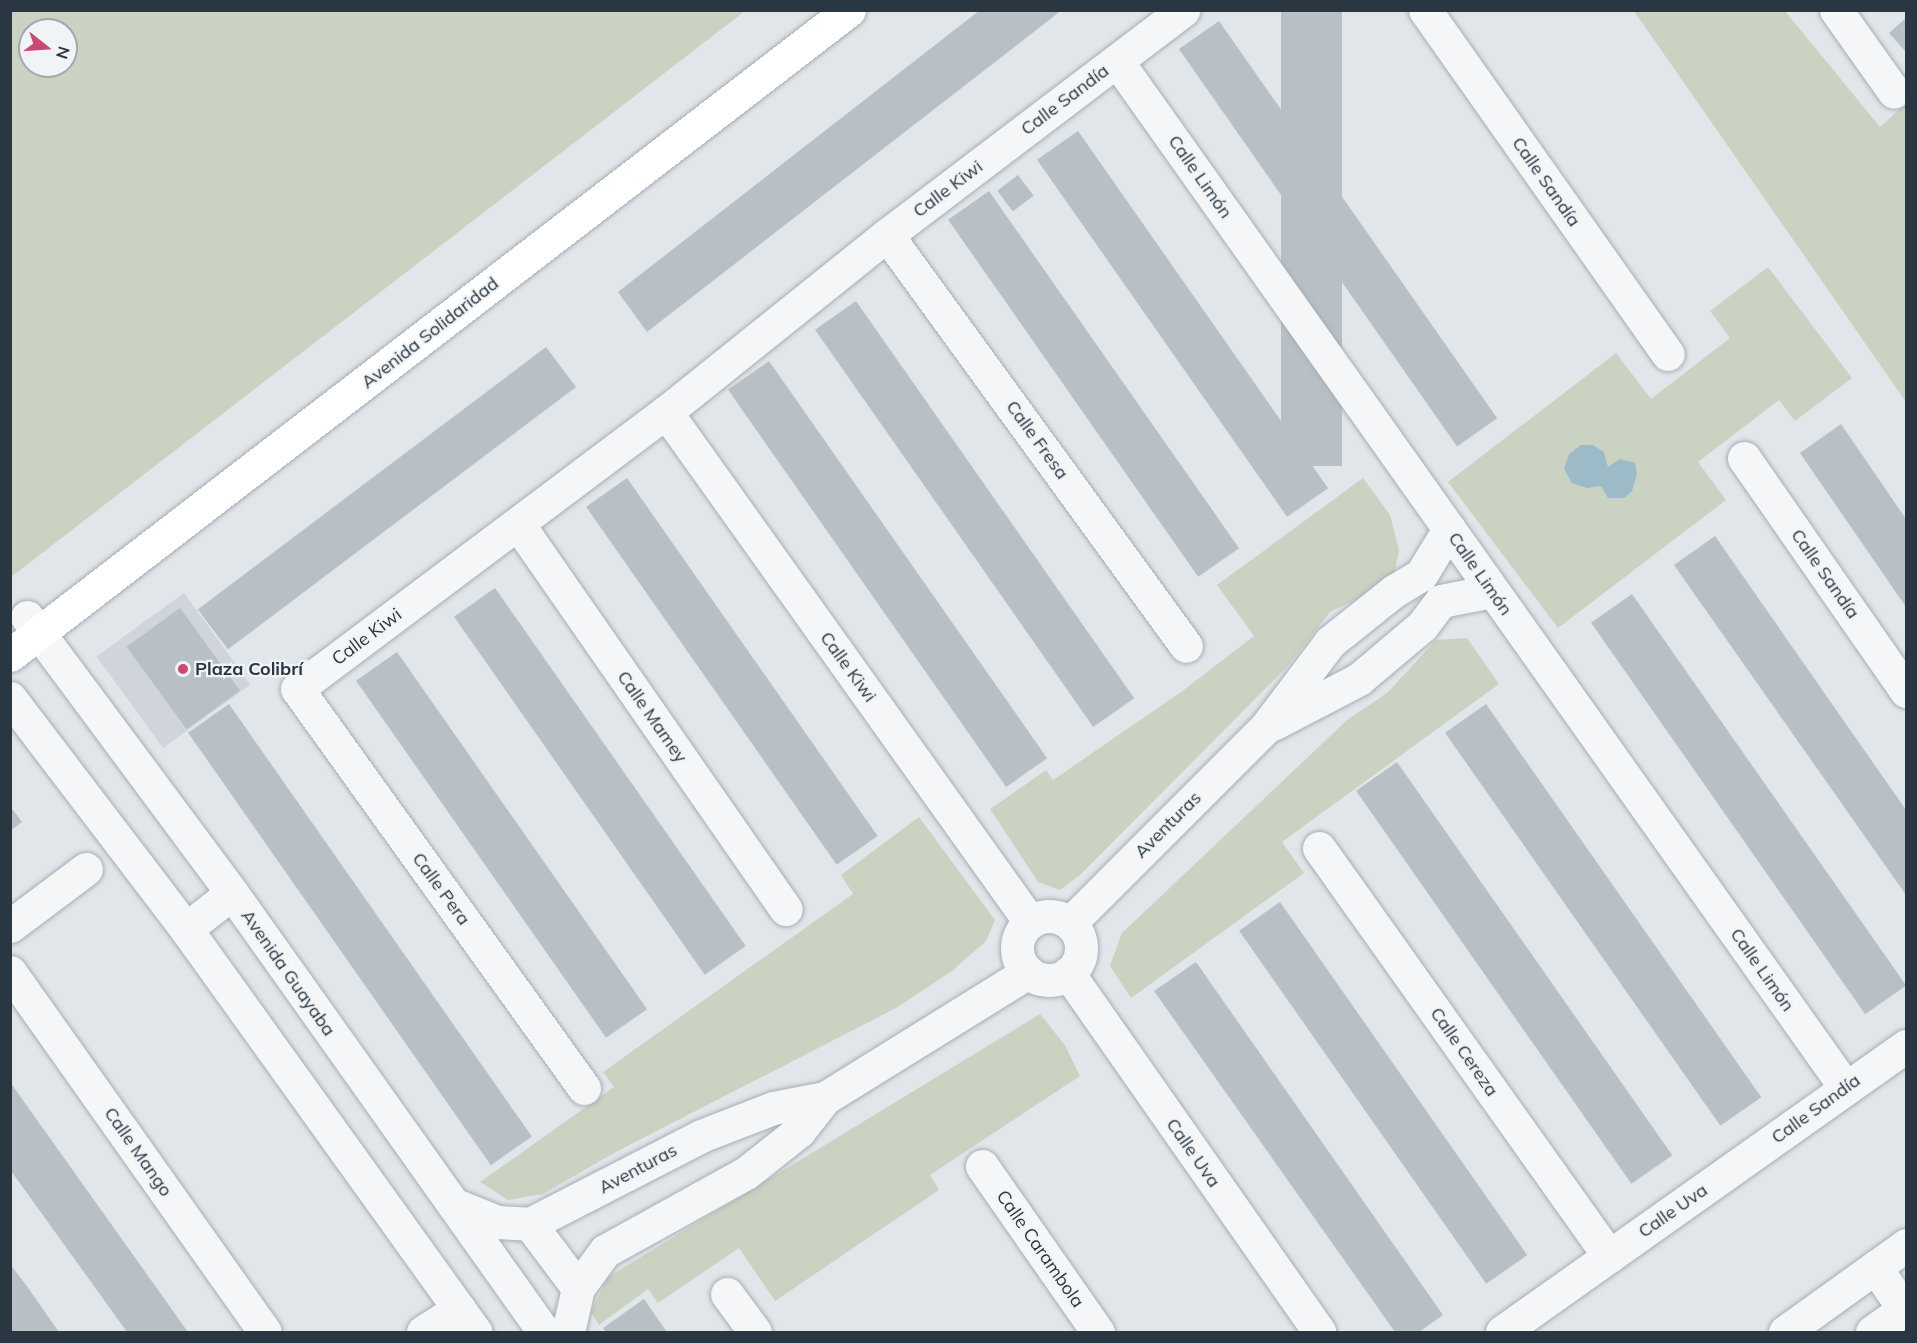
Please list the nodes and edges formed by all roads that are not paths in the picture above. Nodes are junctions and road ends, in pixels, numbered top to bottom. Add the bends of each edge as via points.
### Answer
1 (812, 10) edge
2 (849, 10) edge
3 (1182, 10) edge
4 (1425, 10) edge
5 (1836, 10) edge
6 (1117, 61) junction
7 (1894, 92) dead end
8 (1005, 145) joint
9 (887, 235) junction
10 (1668, 354) dead end
11 (666, 412) junction
12 (1744, 458) dead end
13 (518, 524) junction
14 (1449, 529) junction
15 (1421, 575) junction
16 (1492, 591) junction
17 (1441, 601) junction
18 (25, 627) edge
19 (1186, 646) dead end
20 (10, 655) edge
21 (297, 689) joint
22 (1906, 690) edge
23 (10, 698) edge
24 (1266, 727) junction
25 (1320, 848) dead end
26 (86, 869) dead end
27 (232, 893) junction
28 (786, 909) dead end
29 (1030, 922) junction
30 (1070, 923) junction
31 (10, 926) edge
32 (186, 929) junction
33 (10, 972) edge
34 (1028, 972) junction
35 (1068, 973) junction
36 (1906, 1046) edge
37 (1845, 1087) junction
38 (584, 1088) dead end
39 (825, 1098) junction
40 (981, 1166) dead end
41 (1728, 1173) joint
42 (453, 1204) junction
43 (530, 1224) junction
44 (1906, 1245) edge
45 (1609, 1256) junction
46 (1875, 1267) junction
47 (578, 1288) junction
48 (727, 1294) dead end
49 (1906, 1310) edge
50 (468, 1321) edge
51 (265, 1332) edge
52 (423, 1332) edge
53 (544, 1332) edge
54 (568, 1332) edge
55 (755, 1332) edge
56 (1098, 1332) edge
57 (1319, 1332) edge
58 (1502, 1332) edge
59 (1785, 1332) edge
60 (1872, 1332) edge

1 - 18 main road, Avenida Solidaridad
2 - 18 main road, Avenida Solidaridad
3 - 6 street, Calle Sandía
4 - 10 street, Calle Sandía
5 - 7 street
6 - 8 street, Calle Sandía
6 - 14 street, Calle Limón
8 - 9 street, Calle Kiwi
9 - 11 street, Calle Kiwi
9 - 19 street, Calle Fresa
11 - 13 street, Calle Kiwi
11 - 29 street, Calle Kiwi
12 - 22 street, Calle Sandía
13 - 21 street, Calle Kiwi
13 - 28 street, Calle Mamey
14 - 15 street, Aventuras
14 - 16 street, Calle Limón
15 - 17 street
15 - 24 street, Aventuras via 1394,591 1330,642
16 - 17 street
16 - 37 street, Calle Limón
17 - 24 street, Aventuras via 1422,626 1359,679
18 - 20 main road, Avenida Solidaridad
18 - 27 street, Avenida Guayaba
21 - 38 street, Calle Pera
23 - 32 street
24 - 30 street, Aventuras
25 - 45 street, Calle Cereza
26 - 31 street
27 - 32 street
27 - 42 street, Avenida Guayaba
29 - 30 street via 1057,916
29 - 34 street via 1020,933 1017,946 1019,961
30 - 35 street via 1081,948 1077,963
32 - 50 street
33 - 51 street, Calle Mango
34 - 35 street via 1041,979 1055,979
34 - 39 street, Aventuras
35 - 57 street, Calle Uva
36 - 37 street, Calle Sandía
37 - 41 street, Calle Sandía
39 - 43 street, Aventuras via 772,1108 701,1136
39 - 47 street, Aventuras via 799,1131 746,1173 606,1251
40 - 56 street, Calle Carambola
41 - 45 street, Calle Uva
42 - 43 street via 497,1222
42 - 53 street, Avenida Guayaba
43 - 47 street
44 - 46 street
45 - 58 street, Calle Uva
46 - 49 street
46 - 59 street
47 - 54 street, Aventuras
48 - 55 street
49 - 60 street
50 - 52 street

